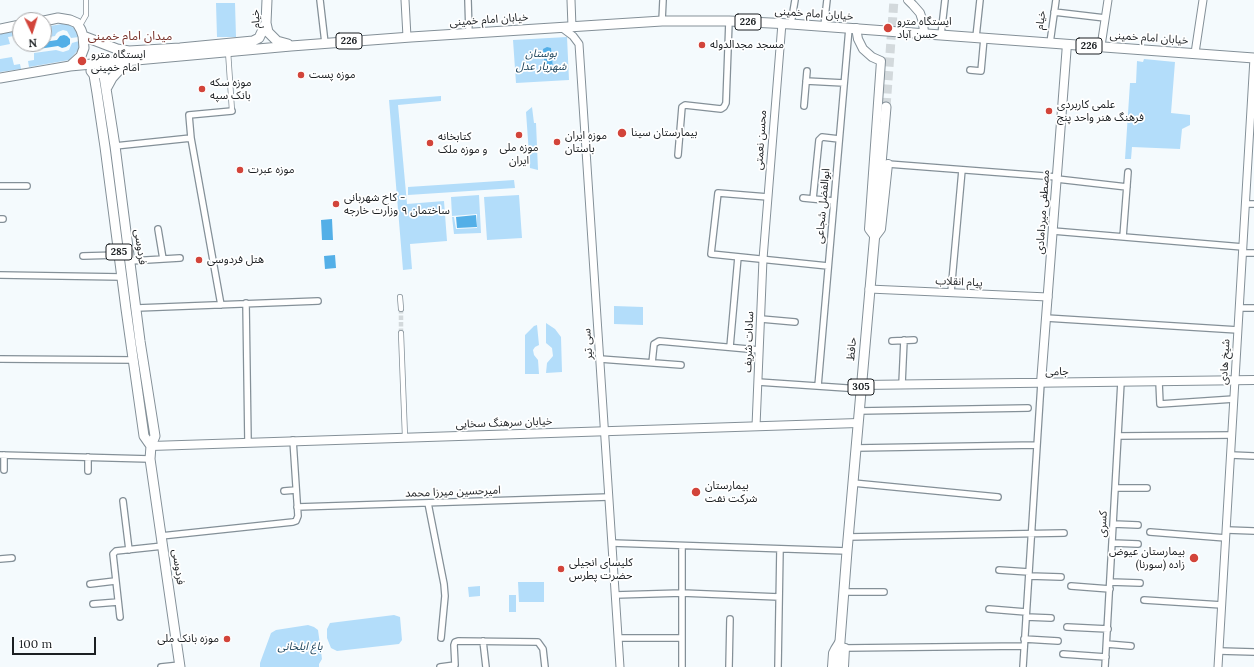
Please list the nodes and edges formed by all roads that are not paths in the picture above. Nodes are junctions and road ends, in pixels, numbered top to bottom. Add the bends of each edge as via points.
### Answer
1 (86, 0) edge
2 (267, 0) edge
3 (320, 0) edge
4 (405, 0) edge
5 (409, 0) edge
6 (468, 0) edge
7 (571, 0) edge
8 (664, 0) edge
9 (795, 0) edge
10 (827, 0) edge
11 (908, 0) edge
12 (945, 0) edge
13 (980, 0) edge
14 (1056, 0) edge
15 (1108, 0) edge
16 (1203, 0) edge
17 (1054, 12) junction
18 (1105, 18) junction
19 (52, 19) edge
20 (662, 21) junction
21 (729, 21) junction
22 (266, 23) junction
23 (786, 23) junction
24 (572, 26) junction
25 (824, 26) junction
26 (12, 27) edge
27 (79, 27) junction
28 (562, 27) junction
29 (852, 28) junction
30 (0, 29) edge
31 (470, 33) junction
32 (924, 33) junction
33 (941, 35) junction
34 (83, 36) junction
35 (409, 37) junction
36 (980, 38) junction
37 (325, 43) junction
38 (1050, 43) junction
39 (1067, 44) junction
40 (291, 46) junction
41 (1102, 46) junction
42 (228, 51) junction
43 (1195, 53) junction
44 (1254, 58) edge
45 (131, 61) junction
46 (75, 66) junction
47 (970, 70) dead end
48 (807, 71) dead end
49 (94, 75) junction
50 (0, 78) edge
51 (806, 81) junction
52 (844, 83) junction
53 (106, 90) junction
54 (804, 106) dead end
55 (886, 107) tunnel mouth
56 (232, 111) joint
57 (191, 138) junction
58 (839, 139) junction
59 (115, 146) junction
60 (105, 147) junction
61 (1251, 148) edge
62 (678, 155) dead end
63 (888, 164) joint
64 (962, 170) junction
65 (1128, 172) dead end
66 (1057, 178) junction
67 (0, 186) edge
68 (27, 186) dead end
69 (1127, 188) junction
70 (768, 197) junction
71 (803, 198) dead end
72 (813, 199) junction
73 (834, 202) junction
74 (1246, 204) junction
75 (1254, 204) edge
76 (158, 230) dead end
77 (1053, 231) junction
78 (875, 237) junction
79 (1123, 237) junction
80 (1243, 250) junction
81 (1254, 254) edge
82 (119, 255) junction
83 (83, 256) dead end
84 (738, 257) junction
85 (180, 258) dead end
86 (162, 259) junction
87 (763, 259) junction
88 (130, 261) junction
89 (828, 266) junction
90 (0, 275) edge
91 (122, 276) junction
92 (869, 288) junction
93 (951, 292) junction
94 (400, 297) dead end
95 (1048, 297) junction
96 (318, 301) dead end
97 (221, 304) junction
98 (246, 304) junction
99 (137, 308) junction
100 (1239, 308) junction
101 (1254, 308) edge
102 (126, 309) junction
103 (400, 309) tunnel mouth
104 (1046, 318) junction
105 (761, 319) junction
106 (796, 322) dead end
107 (1238, 330) junction
108 (401, 333) tunnel mouth
109 (904, 340) junction
110 (914, 340) dead end
111 (131, 341) junction
112 (140, 341) junction
113 (892, 341) dead end
114 (730, 347) junction
115 (760, 350) junction
116 (0, 359) edge
117 (143, 359) junction
118 (600, 359) junction
119 (133, 360) junction
120 (652, 363) junction
121 (681, 365) dead end
122 (1254, 380) edge
123 (1236, 381) junction
124 (758, 382) junction
125 (1121, 382) junction
126 (1159, 382) junction
127 (1041, 383) junction
128 (902, 384) junction
129 (818, 386) junction
130 (861, 387) junction
131 (1234, 399) junction
132 (1028, 408) dead end
133 (859, 411) junction
134 (858, 422) junction
135 (756, 426) junction
136 (604, 430) junction
137 (1232, 435) junction
138 (1118, 436) junction
139 (405, 437) junction
140 (293, 440) junction
141 (248, 442) junction
142 (1037, 445) junction
143 (150, 446) junction
144 (856, 448) junction
145 (2, 455) edge
146 (1231, 455) junction
147 (1254, 456) edge
148 (88, 457) junction
149 (150, 458) junction
150 (4, 470) dead end
151 (88, 471) dead end
152 (853, 483) junction
153 (1116, 488) junction
154 (1147, 488) dead end
155 (296, 490) junction
156 (284, 491) dead end
157 (609, 497) junction
158 (998, 497) dead end
159 (123, 501) dead end
160 (428, 503) junction
161 (297, 507) junction
162 (1113, 524) junction
163 (1138, 525) dead end
164 (1227, 530) junction
165 (1254, 531) edge
166 (1150, 532) dead end
167 (1064, 533) dead end
168 (1032, 534) junction
169 (161, 536) junction
170 (848, 537) junction
171 (1226, 538) junction
172 (1112, 542) junction
173 (612, 544) junction
174 (1138, 544) dead end
175 (163, 546) junction
176 (682, 546) junction
177 (780, 549) junction
178 (129, 550) junction
179 (847, 551) junction
180 (12, 558) dead end
181 (0, 559) edge
182 (999, 570) dead end
183 (1029, 574) junction
184 (1061, 577) dead end
185 (116, 581) junction
186 (1110, 582) junction
187 (1140, 583) dead end
188 (90, 584) dead end
189 (1071, 586) dead end
190 (1110, 589) junction
191 (843, 592) junction
192 (884, 592) dead end
193 (682, 594) junction
194 (615, 595) junction
195 (779, 597) junction
196 (1144, 600) dead end
197 (118, 602) junction
198 (93, 604) dead end
199 (1222, 605) junction
200 (989, 609) dead end
201 (1026, 614) junction
202 (120, 617) dead end
203 (1051, 618) dead end
204 (730, 619) dead end
205 (1067, 627) dead end
206 (1108, 630) junction
207 (442, 638) dead end
208 (618, 638) junction
209 (682, 638) junction
210 (1024, 639) junction
211 (483, 641) junction
212 (1058, 641) dead end
213 (1107, 644) junction
214 (842, 645) junction
215 (1024, 646) junction
216 (1132, 646) dead end
217 (1219, 652) junction
218 (1254, 652) edge
219 (1062, 654) dead end
220 (1106, 657) junction
221 (180, 666) edge
222 (455, 666) edge
223 (161, 667) edge
224 (440, 667) edge
225 (486, 667) edge
226 (545, 667) edge
227 (620, 667) edge
228 (682, 667) edge
229 (729, 667) edge
230 (778, 667) edge
231 (832, 667) edge
232 (838, 667) edge
233 (844, 667) edge
234 (1023, 667) edge
235 (1105, 667) edge
236 (1218, 667) edge

1 - 27 street via 86,15
2 - 22 main road, خیام
3 - 37 street
4 - 35 street
5 - 35 street
6 - 31 street
7 - 24 street
8 - 20 street
9 - 23 street
10 - 25 street
11 - 32 main road via 920,13
12 - 33 street
13 - 36 street
14 - 17 street, خیام
15 - 18 street
16 - 43 street
17 - 18 street
17 - 38 street, خیام
18 - 41 street
19 - 27 main road via 70,20
20 - 21 main road, خیابان امام خمینی / 226
20 - 24 main road, خیابان امام خمینی / 226
21 - 23 main road, خیابان امام خمینی / 226
21 - 62 street via 726,103 721,108 685,105 682,107
22 - 34 main road via 259,38 253,41 180,48 128,51
22 - 40 main road, خیام via 273,38
23 - 25 main road, خیابان امام خمینی / 226
23 - 70 street, محسن نعمتی
24 - 28 main road, خیابان امام خمینی / 226
25 - 29 main road, خیابان امام خمینی / 226
26 - 30 main road
27 - 34 main road
28 - 31 main road, خیابان امام خمینی / 226
28 - 118 street, سی تیر via 579,44
29 - 32 main road, خیابان امام خمینی / 226
29 - 52 street, ابوالفضل شجاعی
29 - 78 main road, 305 via 863,49 881,61 869,229
31 - 35 main road, خیابان امام خمینی / 226
32 - 33 main road, خیابان امام خمینی / 226
33 - 36 main road, خیابان امام خمینی / 226
34 - 46 main road via 84,48
35 - 37 main road, خیابان امام خمینی / 226
36 - 38 main road, خیابان امام خمینی / 226
36 - 47 street via 981,72
37 - 40 main road, خیابان امام خمینی / 226
38 - 39 main road, خیابان امام خمینی / 226
39 - 41 main road, خیابان امام خمینی / 226
39 - 66 main road, مصطفی میردامادی
40 - 42 main road, خیابان امام خمینی / 226
41 - 43 main road, خیابان امام خمینی / 226
42 - 45 main road, خیابان امام خمینی / 226
42 - 56 street
43 - 44 main road, خیابان امام خمینی / 226
44 - 61 street, شیخ هادی
45 - 46 main road, 226
45 - 53 main road via 112,78
46 - 49 main road via 90,69
46 - 50 main road
48 - 51 street
49 - 53 main road, فردوسی via 102,73
49 - 60 main road, فردوسی / 285
51 - 52 street
51 - 54 street
52 - 58 street, ابوالفضل شجاعی
53 - 59 main road, فردوسی / 285
55 - 78 main road, حافظ / 305
56 - 57 street via 189,115
57 - 59 street
57 - 97 street
58 - 72 street via 822,137 819,140
58 - 73 street, ابوالفضل شجاعی
59 - 60 main road
59 - 88 main road, فردوسی / 285
60 - 82 main road, فردوسی / 285
61 - 74 street, شیخ هادی
63 - 64 street
63 - 78 main road via 881,229
64 - 66 street
64 - 93 street
65 - 69 street
66 - 69 street
66 - 77 main road, مصطفی میردامادی
67 - 68 street
69 - 79 street
70 - 84 street via 718,193 711,254
70 - 87 street, محسن نعمتی
71 - 72 street
72 - 73 street
73 - 89 street, ابوالفضل شجاعی
74 - 75 street
74 - 80 street, شیخ هادی
76 - 86 street
77 - 79 street
77 - 95 main road, مصطفی میردامادی
78 - 92 main road, حافظ / 305
79 - 80 street
80 - 81 street
80 - 100 street, شیخ هادی
82 - 83 street
82 - 91 main road, فردوسی / 285
84 - 87 street
84 - 114 street
85 - 86 street
86 - 88 street
87 - 89 street
87 - 105 street, سادات شریف
88 - 99 main road, فردوسی / 285
89 - 129 street, ابوالفضل شجاعی
90 - 91 street
91 - 102 main road, فردوسی / 285
92 - 93 street, پیام انقلاب
92 - 130 main road, حافظ / 305
93 - 95 street, پیام انقلاب
94 - 103 street
95 - 104 main road, مصطفی میردامادی
96 - 98 street
97 - 98 street
97 - 99 street
98 - 141 street
99 - 102 main road
99 - 112 main road, فردوسی / 285
100 - 101 street
100 - 107 street, شیخ هادی
102 - 111 main road, فردوسی / 285
104 - 107 street
104 - 127 main road, مصطفی میردامادی
105 - 106 street
105 - 115 street, سادات شریف
107 - 123 street, شیخ هادی
108 - 139 street
109 - 110 street
109 - 113 street
109 - 128 street
111 - 112 main road
111 - 119 main road, فردوسی / 285
112 - 117 main road, فردوسی / 285
114 - 115 street
114 - 120 street via 659,341 654,344
115 - 124 street, سادات شریف
116 - 119 street
117 - 119 main road
117 - 143 main road, فردوسی / 285 via 155,436
118 - 120 street
118 - 136 street, سی تیر
119 - 143 main road, فردوسی / 285 via 144,436
120 - 121 street
122 - 123 main road, جامی
123 - 126 main road, جامی
123 - 131 street, شیخ هادی
124 - 129 street
124 - 135 street, سادات شریف
125 - 126 main road, جامی
125 - 127 main road, جامی
125 - 138 street, کسری
126 - 131 street via 1160,404
127 - 128 main road, جامی
127 - 142 street
128 - 130 main road, جامی
129 - 130 street
130 - 133 main road, حافظ / 305
131 - 137 street, شیخ هادی
132 - 133 street
133 - 134 main road, حافظ / 305
134 - 135 main road, خیابان سرهنگ سخایی
134 - 144 main road, حافظ / 305
135 - 136 main road, خیابان سرهنگ سخایی
136 - 139 main road, خیابان سرهنگ سخایی
136 - 157 street, سی تیر
137 - 138 street
137 - 146 street, شیخ هادی
138 - 153 street, کسری
139 - 140 main road, خیابان سرهنگ سخایی
140 - 141 main road, خیابان سرهنگ سخایی
140 - 155 street
141 - 143 main road, خیابان سرهنگ سخایی
142 - 144 street
142 - 168 street
143 - 149 main road, فردوسی / 285
144 - 152 main road, حافظ / 305
145 - 148 street
145 - 150 street
146 - 147 street
146 - 164 street, شیخ هادی
148 - 149 street
148 - 151 street
149 - 169 main road, فردوسی / 285
152 - 158 street
152 - 170 main road, حافظ / 305
153 - 154 street
153 - 162 street, کسری
155 - 156 street
155 - 161 street
157 - 160 street, امیرحسین میرزا محمد
157 - 173 street, سی تیر
159 - 178 street
160 - 161 street, امیرحسین میرزا محمد
160 - 207 street via 444,584
161 - 169 street via 297,519 293,522
162 - 163 street
162 - 172 street, کسری
164 - 165 street
164 - 171 street, شیخ هادی
166 - 171 street
167 - 168 street
168 - 170 street
168 - 183 street
169 - 175 main road, فردوسی / 285
170 - 179 main road, حافظ / 305
171 - 199 street, شیخ هادی
172 - 174 street
172 - 186 street, کسری
173 - 176 street
173 - 194 street, سی تیر
175 - 178 street
175 - 221 main road, فردوسی / 285
176 - 177 street
176 - 193 street
177 - 179 street
177 - 195 street
178 - 185 street via 116,551 113,554
179 - 191 main road, حافظ / 305
180 - 181 street
182 - 183 street
183 - 184 street
183 - 201 street
185 - 188 street
185 - 197 street
186 - 187 street
186 - 190 street, کسری
189 - 190 street
190 - 206 street, کسری
191 - 192 street
191 - 214 main road, حافظ / 305
193 - 194 street
193 - 195 street
193 - 209 street
194 - 208 street, سی تیر
195 - 230 street
196 - 199 street
197 - 198 street
197 - 202 street
199 - 217 street, شیخ هادی
200 - 201 street
201 - 203 street
201 - 210 street
204 - 229 street
205 - 206 street
206 - 213 street, کسری
208 - 209 street
208 - 227 street, سی تیر
209 - 228 street
210 - 212 street
210 - 215 street
211 - 222 street via 455,642
211 - 225 street
211 - 226 street via 538,642 543,649
213 - 216 street
213 - 220 street, کسری
214 - 215 street
214 - 231 main road, حافظ via 833,653
214 - 232 main road, حافظ / 305
214 - 233 main road, حافظ
215 - 234 street
217 - 218 street
217 - 236 street, شیخ هادی
219 - 220 street
220 - 235 street, کسری
221 - 223 street
222 - 224 street

